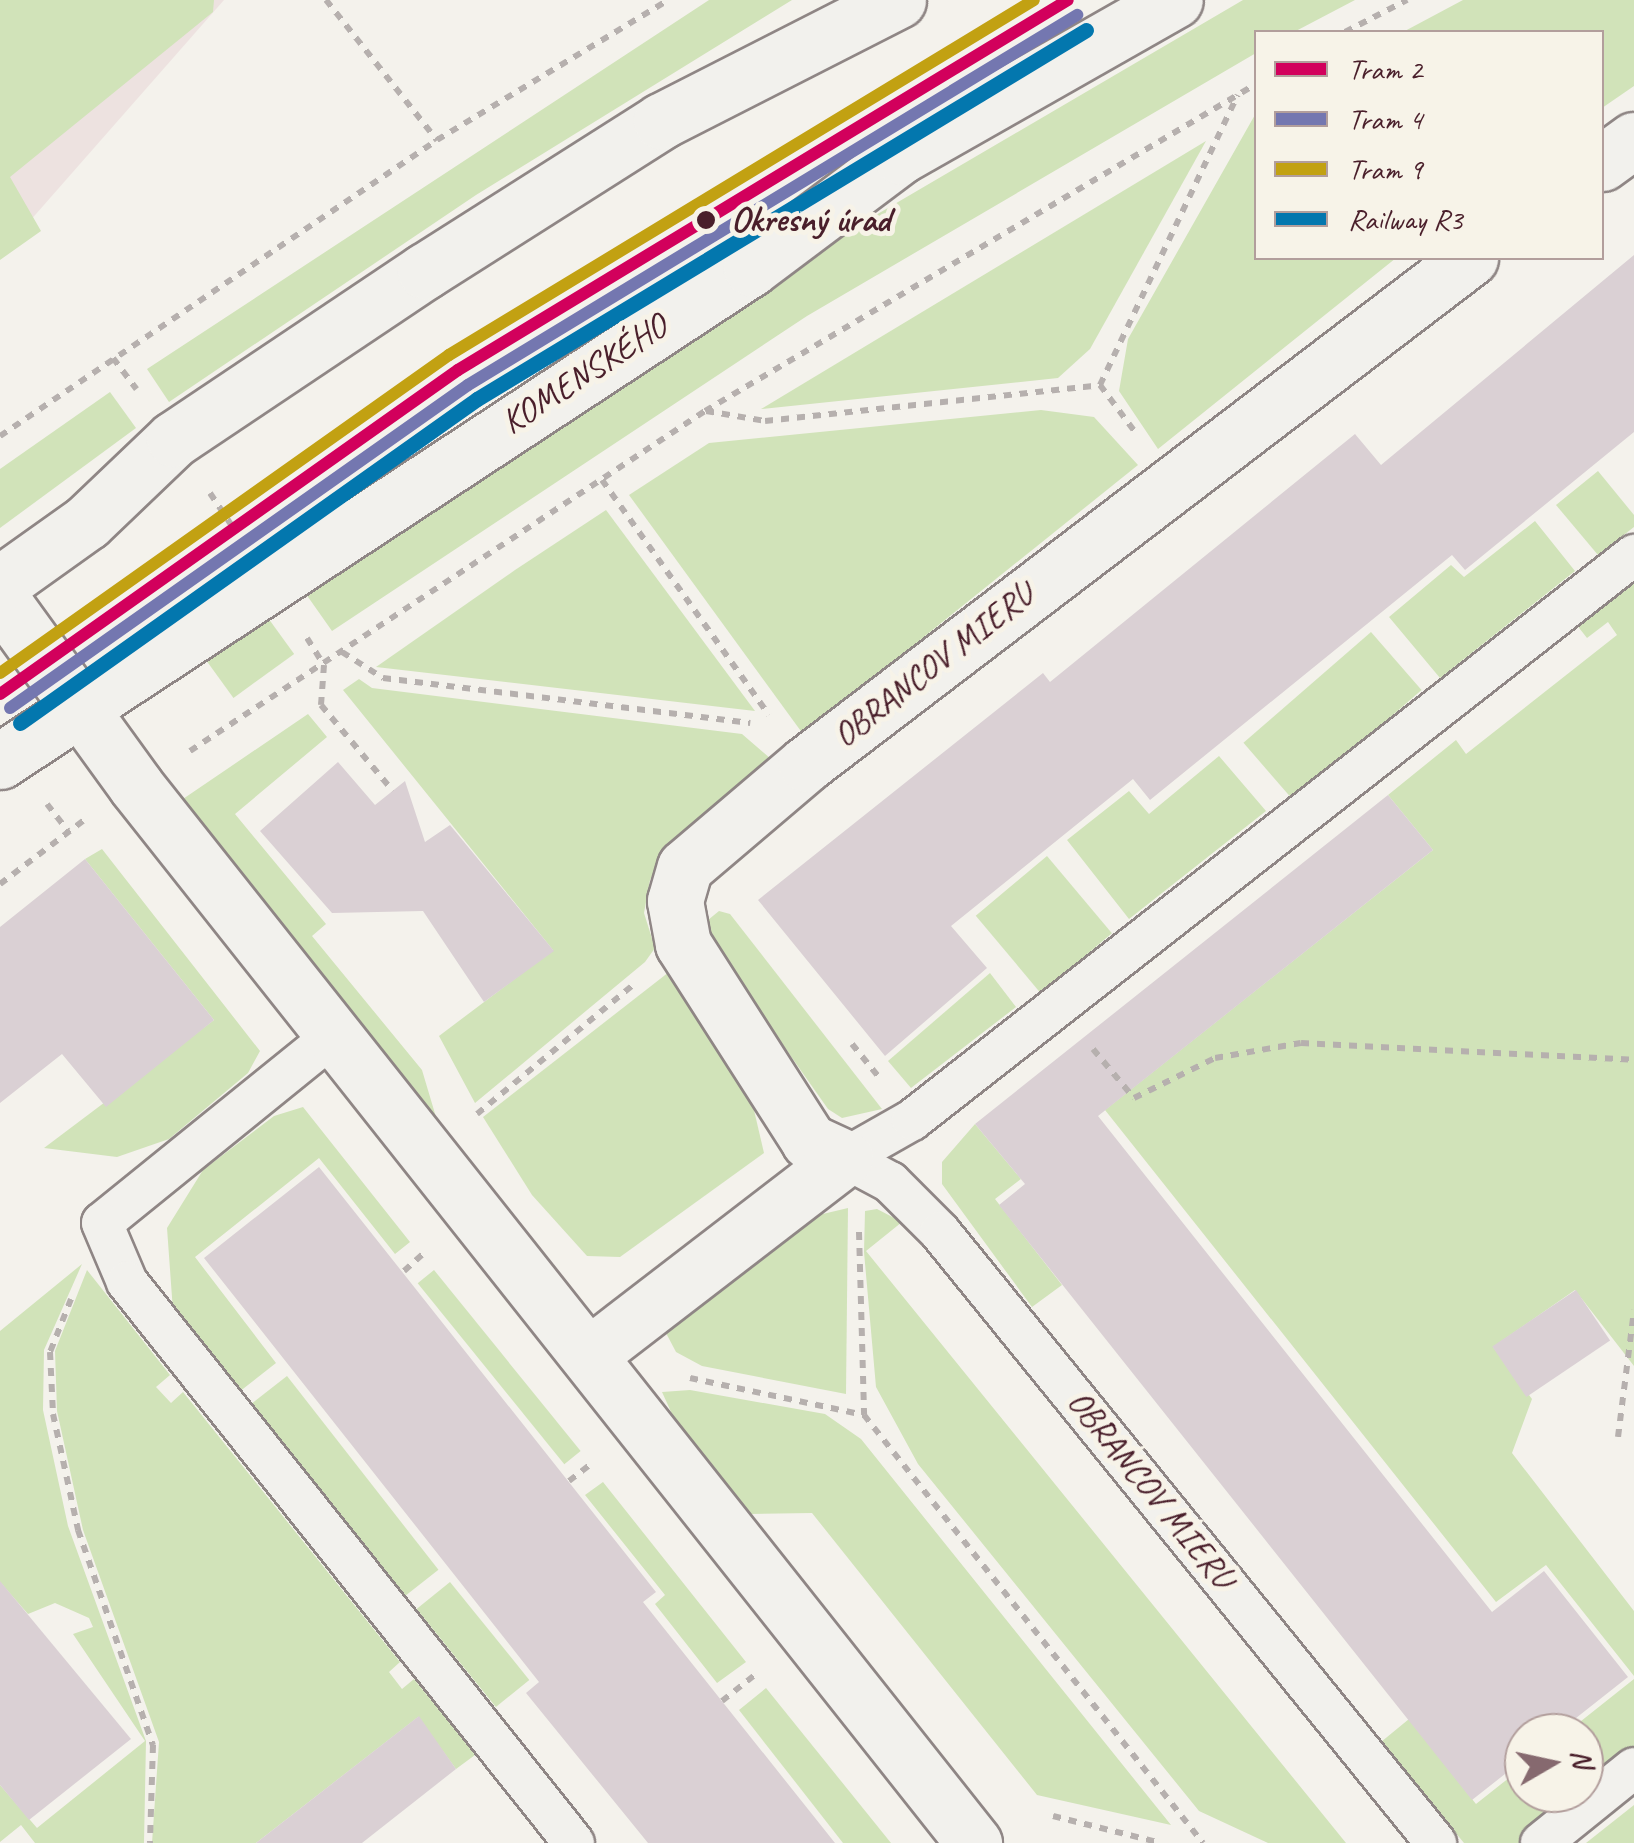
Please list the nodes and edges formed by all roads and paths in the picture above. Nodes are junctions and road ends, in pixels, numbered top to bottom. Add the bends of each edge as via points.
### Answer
1 (326, 0) edge
2 (668, 0) edge
3 (898, 0) edge
4 (1175, 0) edge
5 (1408, 0) edge
6 (1349, 30) edge
7 (1254, 85) edge
8 (1238, 96) junction
9 (437, 140) junction
10 (1634, 140) edge
11 (1604, 162) edge
12 (1467, 260) edge
13 (113, 358) junction
14 (1100, 385) junction
15 (705, 411) junction
16 (0, 436) edge
17 (174, 439) junction
18 (1147, 449) dead end
19 (602, 480) junction
20 (1634, 556) edge
21 (0, 584) edge
22 (270, 584) junction
23 (0, 598) edge
24 (342, 652) junction
25 (324, 664) junction
26 (77, 703) junction
27 (183, 755) dead end
28 (0, 761) edge
29 (393, 790) dead end
30 (93, 814) dead end
31 (0, 884) edge
32 (683, 944) junction
33 (1057, 1006) junction
34 (332, 1036) junction
35 (1634, 1060) edge
36 (470, 1123) dead end
37 (845, 1158) junction
38 (102, 1223) junction
39 (432, 1246) dead end
40 (404, 1271) dead end
41 (1634, 1310) edge
42 (588, 1355) junction
43 (864, 1416) junction
44 (1618, 1437) dead end
45 (600, 1457) dead end
46 (569, 1482) dead end
47 (765, 1667) dead end
48 (722, 1701) dead end
49 (1634, 1768) edge
50 (1053, 1816) dead end
51 (150, 1843) edge
52 (574, 1843) edge
53 (974, 1843) edge
54 (1162, 1843) edge
55 (1203, 1843) edge
56 (1436, 1843) edge
57 (1542, 1843) edge

1 - 9 path
2 - 9 path
3 - 17 street via 662,121
4 - 22 street, KOMENSKÉHO via 900,156 751,268
5 - 6 path
7 - 8 path
8 - 14 path
8 - 15 path
9 - 13 path
10 - 11 street
12 - 32 street, OBRANCOV MIERU via 726,827 676,885
13 - 16 path
13 - 17 path
14 - 15 path via 765,422
14 - 18 path
15 - 19 path
17 - 21 street via 87,522
17 - 22 path
19 - 24 path
19 - 24 path via 776,726 384,678
20 - 33 lane
22 - 25 path
22 - 26 street, KOMENSKÉHO
23 - 26 street
24 - 25 path
25 - 27 path
25 - 29 path via 321,705
26 - 28 street, KOMENSKÉHO
26 - 34 street
30 - 31 path
32 - 36 path
32 - 37 street, OBRANCOV MIERU via 808,1141
33 - 35 path via 1134,1098 1215,1058 1300,1042
33 - 37 lane via 912,1120
34 - 38 lane
34 - 42 street
37 - 42 street
37 - 43 path via 859,1209
37 - 56 lane, OBRANCOV MIERU via 890,1182 940,1232
38 - 51 path via 50,1352 53,1414 78,1530 154,1745
38 - 52 lane via 127,1282
39 - 40 path
41 - 44 path
42 - 43 path
42 - 53 street
43 - 55 path
45 - 46 path
47 - 48 path
49 - 57 lane
50 - 54 path

